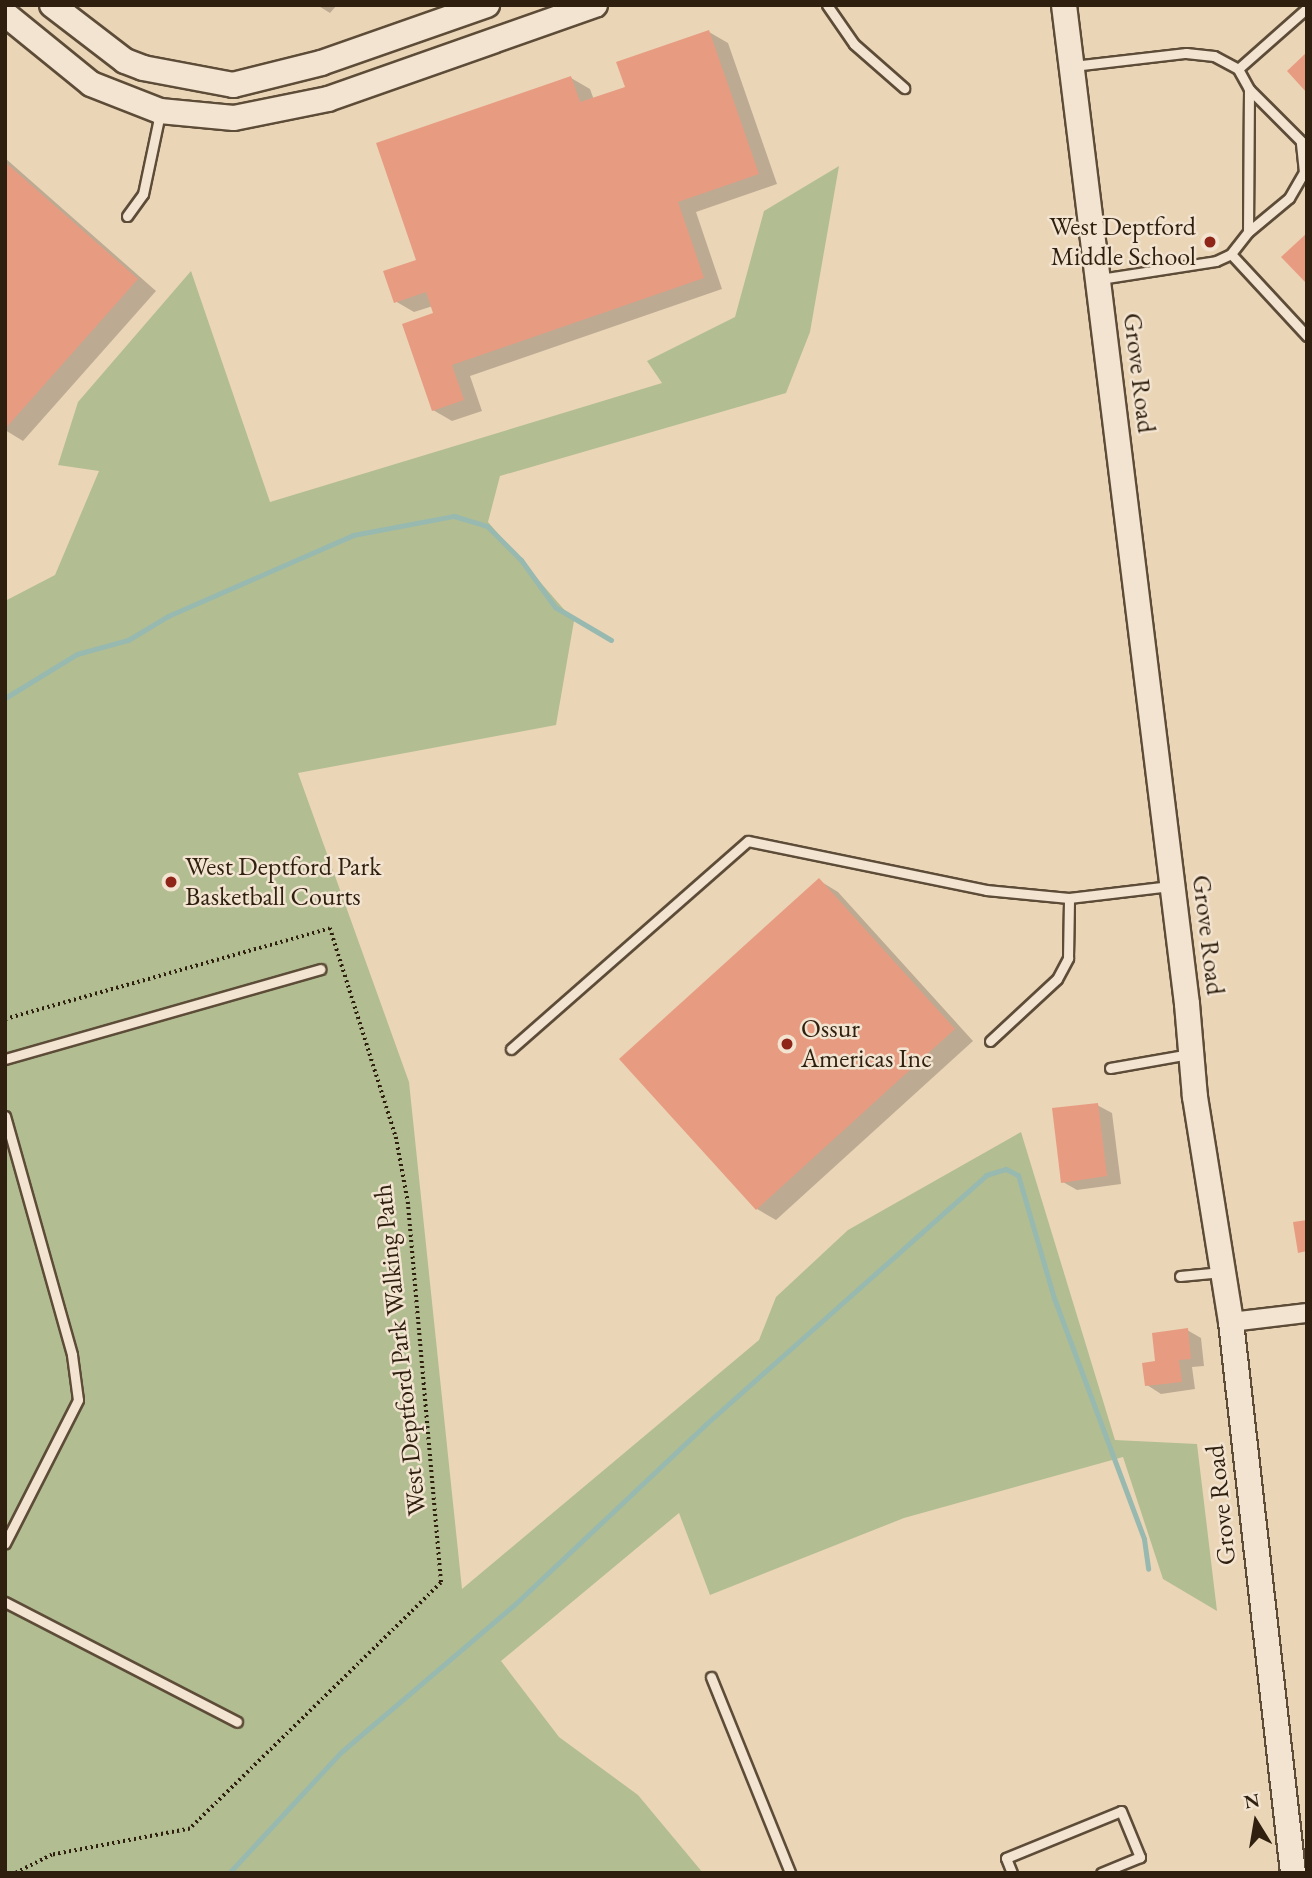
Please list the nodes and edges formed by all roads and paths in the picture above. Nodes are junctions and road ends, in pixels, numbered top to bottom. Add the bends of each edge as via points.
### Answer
1 (52, 5) edge
2 (487, 5) edge
3 (595, 5) edge
4 (827, 5) edge
5 (1064, 5) edge
6 (1307, 8) edge
7 (5, 14) edge
8 (1071, 67) junction
9 (1238, 69) junction
10 (904, 88) dead end
11 (1249, 89) junction
12 (233, 102) junction
13 (160, 111) junction
14 (127, 216) dead end
15 (1248, 232) junction
16 (1231, 254) junction
17 (1098, 279) junction
18 (1307, 336) edge
19 (1172, 886) junction
20 (1069, 898) junction
21 (320, 969) dead end
22 (5, 1019) edge
23 (990, 1041) dead end
24 (511, 1049) dead end
25 (1191, 1054) junction
26 (5, 1059) edge
27 (1110, 1068) dead end
28 (5, 1116) edge
29 (1223, 1272) junction
30 (1180, 1276) dead end
31 (1307, 1314) edge
32 (1231, 1322) junction
33 (5, 1543) edge
34 (5, 1602) edge
35 (711, 1677) dead end
36 (237, 1722) dead end
37 (16, 1873) edge
38 (790, 1873) edge
39 (1012, 1873) edge
40 (1101, 1873) edge
41 (1293, 1873) edge

1 - 12 main road via 143,68
2 - 12 main road via 321,62
3 - 12 main road via 328,99
4 - 10 lane via 854,44
5 - 8 main road, Grove Road
6 - 9 lane
7 - 13 main road via 91,84
8 - 9 lane via 1186,53 1214,56
8 - 17 main road, Grove Road
9 - 11 lane
11 - 15 lane
11 - 15 lane via 1301,141 1304,172 1290,198
12 - 13 main road
13 - 14 lane via 143,194
15 - 16 lane
16 - 17 lane via 1216,261
16 - 18 lane
17 - 19 main road, Grove Road
19 - 20 lane
19 - 25 main road, Grove Road
20 - 23 lane via 1068,958 1057,979
20 - 24 lane via 981,889 748,841
21 - 26 lane
22 - 37 path, West Deptford Park Walking Path via 330,928 396,1137 408,1202 441,1583 190,1829 52,1855
25 - 27 lane
25 - 29 main road, Grove Road
28 - 33 lane via 72,1355 78,1400
29 - 30 lane
29 - 32 main road, Grove Road
31 - 32 street
32 - 41 main road, Grove Road
34 - 36 lane
35 - 38 lane
39 - 40 lane via 1006,1858 1121,1811 1140,1857

